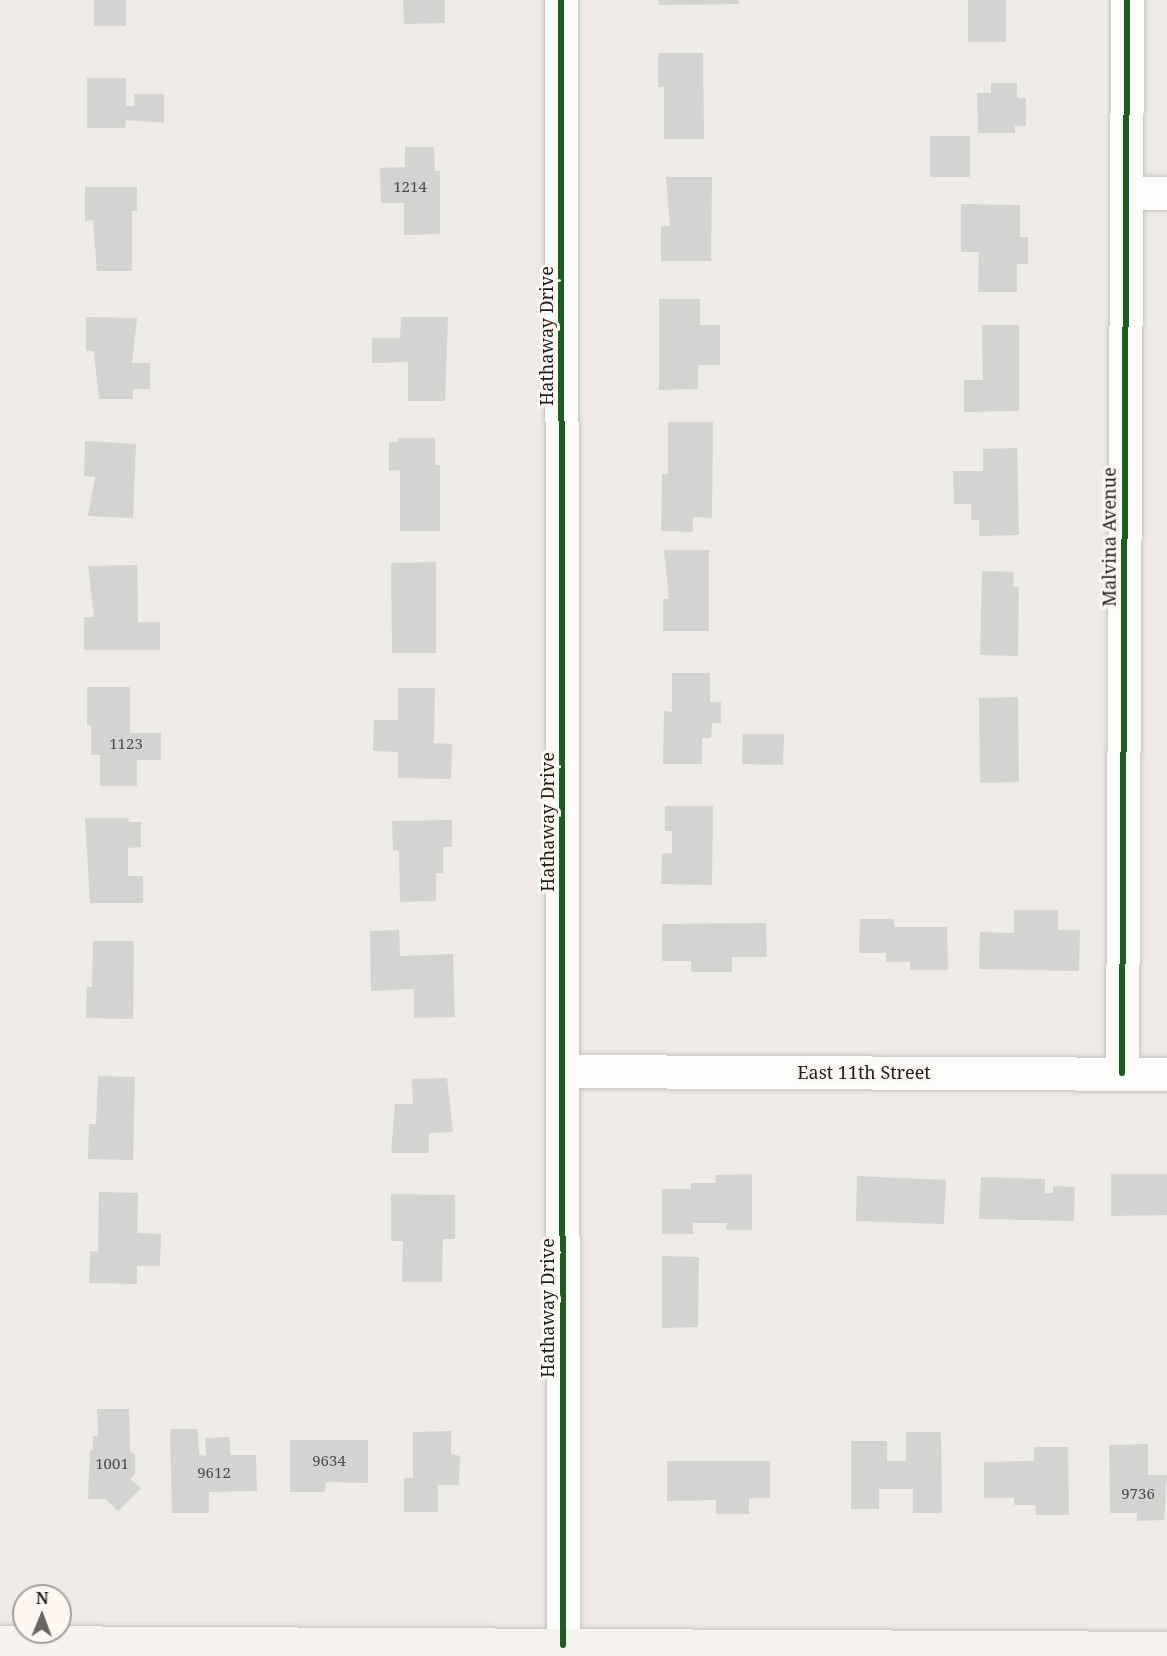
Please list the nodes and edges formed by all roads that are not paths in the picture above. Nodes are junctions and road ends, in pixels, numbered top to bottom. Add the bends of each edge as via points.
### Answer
1 (561, 0) edge
2 (1127, 0) edge
3 (1126, 193) junction
4 (1167, 193) edge
5 (562, 1071) junction
6 (1122, 1073) junction
7 (1167, 1074) edge
8 (0, 1642) edge
9 (563, 1645) junction
10 (1167, 1648) edge
11 (359, 1650) edge

1 - 5 street, Hathaway Drive
2 - 3 street, Malvina Avenue
3 - 4 street
3 - 6 street, Malvina Avenue
5 - 6 street, East 11th Street
5 - 9 street, Hathaway Drive
6 - 7 street, East 11th Street
8 - 11 main road
9 - 10 main road
9 - 11 main road

